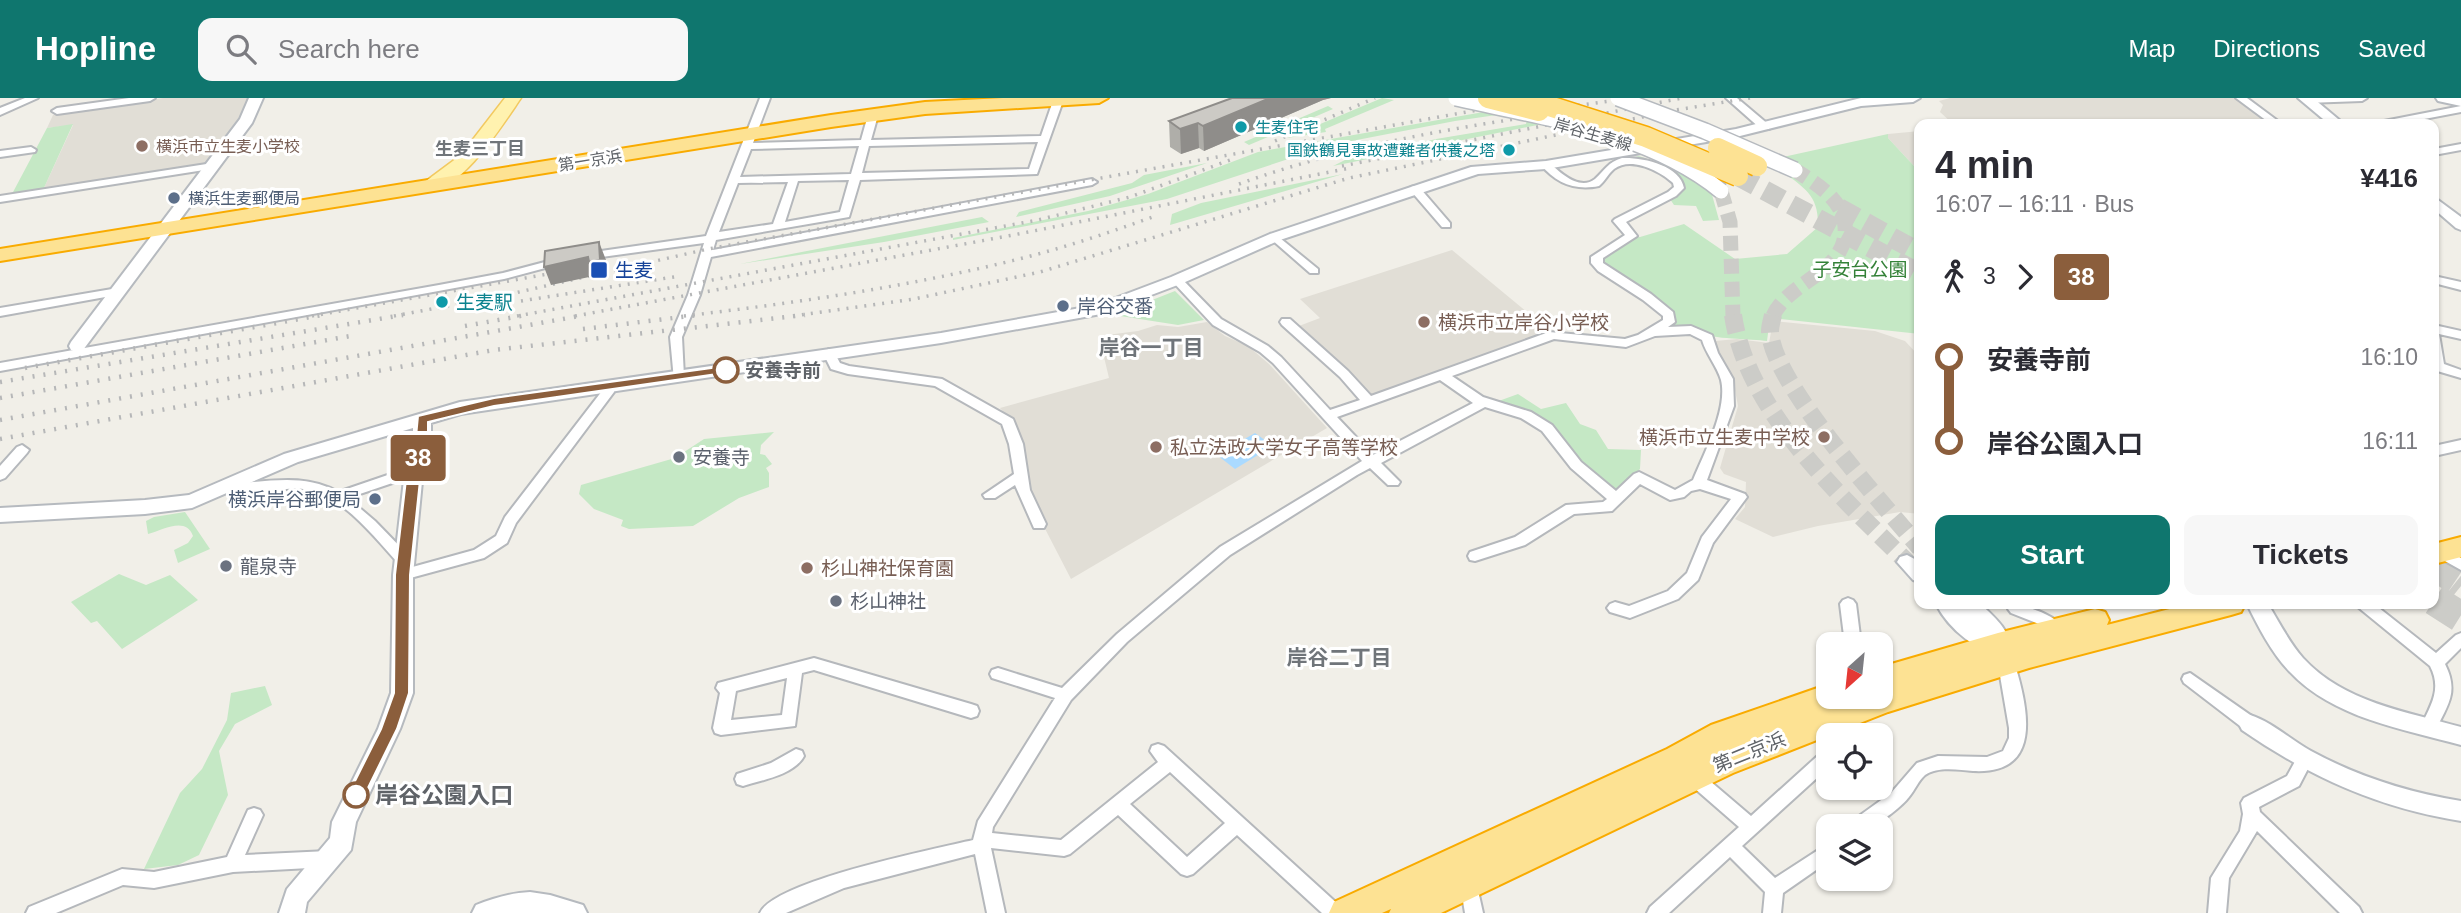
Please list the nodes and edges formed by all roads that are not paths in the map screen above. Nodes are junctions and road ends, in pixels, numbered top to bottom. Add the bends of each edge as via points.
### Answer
1 (33, 98) edge
2 (150, 98) edge
3 (257, 98) edge
4 (502, 98) edge
5 (513, 98) edge
6 (765, 98) edge
7 (1012, 98) edge
8 (1099, 98) edge
9 (1456, 98) edge
10 (1488, 98) edge
11 (1524, 98) edge
12 (1541, 98) edge
13 (1582, 98) edge
14 (1618, 98) edge
15 (1731, 98) edge
16 (1913, 98) edge
17 (2241, 98) edge
18 (2362, 98) edge
19 (2444, 98) edge
20 (1059, 99) edge
21 (2307, 100) edge
22 (2461, 102) edge
23 (2461, 109) edge
24 (0, 111) edge
25 (57, 111) dead end
26 (873, 115) junction
27 (2270, 119) edge
28 (2331, 119) edge
29 (2410, 119) edge
30 (1765, 127) junction
31 (750, 136) junction
32 (1045, 138) junction
33 (865, 143) junction
34 (1651, 145) junction
35 (2461, 146) edge
36 (31, 150) dead end
37 (2439, 151) edge
38 (0, 155) edge
39 (1546, 165) junction
40 (213, 166) junction
41 (1757, 166) tunnel mouth
42 (1795, 170) tunnel mouth
43 (448, 172) junction
44 (1738, 176) tunnel mouth
45 (856, 177) junction
46 (794, 179) junction
47 (732, 180) junction
48 (1092, 183) dead end
49 (1415, 189) junction
50 (1721, 191) tunnel mouth
51 (0, 199) edge
52 (2439, 205) edge
53 (169, 225) junction
54 (1446, 225) dead end
55 (2461, 225) edge
56 (778, 226) junction
57 (1275, 237) junction
58 (711, 238) junction
59 (0, 250) edge
60 (0, 255) edge
61 (706, 255) junction
62 (1314, 271) dead end
63 (1177, 280) junction
64 (2439, 280) edge
65 (2461, 286) edge
66 (118, 292) junction
67 (0, 312) edge
68 (1286, 322) dead end
69 (1652, 332) junction
70 (2439, 333) edge
71 (2461, 335) edge
72 (74, 350) junction
73 (829, 353) junction
74 (0, 367) edge
75 (2439, 367) edge
76 (2461, 374) edge
77 (1442, 375) junction
78 (678, 377) junction
79 (609, 387) junction
80 (1368, 401) junction
81 (1484, 402) junction
82 (1327, 416) junction
83 (422, 419) junction
84 (2461, 445) edge
85 (22, 450) dead end
86 (2439, 450) edge
87 (1371, 463) junction
88 (414, 471) junction
89 (0, 475) edge
90 (1020, 476) junction
91 (1392, 482) dead end
92 (1699, 483) junction
93 (232, 485) junction
94 (990, 495) dead end
95 (337, 498) junction
96 (1616, 499) junction
97 (0, 515) edge
98 (1039, 524) dead end
99 (2461, 531) edge
100 (2446, 551) edge
101 (1475, 556) dead end
102 (403, 567) junction
103 (1849, 604) dead end
104 (1615, 608) dead end
105 (1951, 609) edge
106 (1974, 609) edge
107 (2139, 609) edge
108 (2208, 609) edge
109 (2260, 609) edge
110 (2370, 609) edge
111 (2016, 610) dead end
112 (2057, 629) junction
113 (1852, 632) edge
114 (2461, 639) edge
115 (2002, 653) junction
116 (2436, 662) junction
117 (793, 669) junction
118 (998, 674) dead end
119 (1894, 676) edge
120 (2190, 678) dead end
121 (1065, 695) junction
122 (971, 711) dead end
123 (1834, 717) edge
124 (2250, 724) joint
125 (2429, 726) junction
126 (2461, 736) edge
127 (796, 756) dead end
128 (2304, 761) junction
129 (1684, 767) junction
130 (1816, 768) edge
131 (743, 779) dead end
132 (1119, 805) junction
133 (2461, 811) edge
134 (1874, 814) edge
135 (254, 815) dead end
136 (2254, 817) junction
137 (1238, 823) junction
138 (1751, 827) junction
139 (982, 842) junction
140 (1730, 845) junction
141 (329, 859) junction
142 (1816, 860) edge
143 (233, 864) junction
144 (1774, 888) junction
145 (1471, 898) edge
146 (35, 913) edge
147 (292, 913) edge
148 (485, 913) edge
149 (574, 913) edge
150 (769, 913) edge
151 (996, 913) edge
152 (1335, 913) edge
153 (1346, 913) edge
154 (1406, 913) edge
155 (1656, 913) edge
156 (1772, 913) edge
157 (2217, 913) edge
158 (2353, 913) edge

1 - 24 street
2 - 25 street
3 - 40 street via 247,120
4 - 43 main road
5 - 43 main road
6 - 31 street
7 - 31 highway, 第一京浜 via 920,104
8 - 20 highway, 第一京浜
9 - 34 street, 岸谷生麦線, bridge
10 - 34 highway, bridge
11 - 34 highway, bridge
12 - 34 highway, bridge
13 - 41 highway, bridge
14 - 42 street, bridge
15 - 30 street
16 - 30 street via 1832,107
17 - 27 street
18 - 21 street
19 - 22 street
20 - 26 highway, 第一京浜
20 - 32 street
21 - 28 street
23 - 29 street
26 - 31 highway, 第一京浜
26 - 33 street
30 - 39 street
31 - 33 street
31 - 43 highway, 第一京浜 via 481,175
31 - 47 street
32 - 33 street
32 - 45 street via 1033,172
33 - 45 street
34 - 44 highway, bridge
34 - 50 street, 岸谷生麦線, bridge via 1696,170
35 - 37 street
36 - 38 street
39 - 49 street via 1476,170
39 - 69 street via 1559,178 1581,186 1595,184 1613,165 1625,162 1667,172 1678,182 1679,188 1672,194 1619,221 1631,236 1597,257 1602,269 1669,315 1669,322
40 - 51 street
40 - 53 street
43 - 53 highway, 第一京浜
45 - 46 street
45 - 56 street via 845,215
46 - 47 street
46 - 56 street
47 - 58 street
48 - 61 street
49 - 54 street
49 - 57 street
52 - 55 street
53 - 59 highway, 第一京浜
53 - 60 highway, 第一京浜
53 - 66 street
56 - 58 street
57 - 62 street
57 - 63 street
58 - 61 street
58 - 72 street
61 - 78 street via 676,337
63 - 73 street via 1101,309
63 - 82 street via 1217,322 1264,349
64 - 65 street
66 - 67 street
66 - 72 street
68 - 80 street
69 - 77 street via 1626,343 1553,335
69 - 92 street via 1691,330 1702,334 1727,379 1728,406
70 - 71 street
72 - 74 street
73 - 78 street
73 - 90 street via 835,366 848,370 938,382 1008,422
75 - 76 street
77 - 80 street
77 - 81 street
78 - 79 street
79 - 83 street via 483,404
79 - 102 street via 510,521 502,539 479,554
80 - 82 street
81 - 87 street
81 - 96 street via 1526,415 1547,428 1576,465
82 - 87 street
83 - 88 street via 422,447
83 - 93 street via 291,458
84 - 86 street
85 - 89 street
87 - 91 street
87 - 121 street via 1225,551 1112,646
88 - 95 street
88 - 102 street
90 - 94 street
90 - 98 street
92 - 96 street via 1670,495 1639,477
92 - 104 street via 1740,497 1707,541 1693,576 1674,595 1659,602 1630,612
93 - 95 street via 302,484 326,489
93 - 97 street via 170,505
95 - 102 street
96 - 101 street via 1607,507 1571,509 1520,541
99 - 100 highway
102 - 141 street via 402,693 344,822 342,842
103 - 113 street
105 - 115 street via 1980,640
106 - 115 street via 1997,635
107 - 112 highway, 第二京浜
108 - 115 highway, 第二京浜
109 - 125 street via 2298,667 2321,685 2349,701
110 - 116 street
111 - 112 street
112 - 115 highway, 第二京浜
114 - 116 street
115 - 119 highway, 第二京浜
115 - 123 highway, 第二京浜
115 - 134 street via 2018,726 2012,752 1990,765 1953,762 1925,767 1902,793
116 - 125 street via 2446,688
117 - 117 street via 789,721 721,728 726,688
117 - 122 street via 814,664
118 - 121 street
120 - 124 street
121 - 139 street via 1007,784 984,826
123 - 129 highway, 第二京浜 via 1722,734
124 - 128 street
125 - 126 street
127 - 131 street via 776,769
128 - 133 street via 2369,791
128 - 136 street via 2293,781 2250,803
129 - 138 street
129 - 145 highway, 第二京浜
129 - 153 highway, 第二京浜
130 - 138 street
132 - 137 street via 1187,869
132 - 137 street via 1164,756
132 - 139 street via 1064,848
135 - 143 street
136 - 157 street via 2243,845 2221,876
136 - 158 street
137 - 152 street
138 - 140 street
139 - 150 street via 790,899
139 - 151 street
140 - 144 street
140 - 155 street
141 - 143 street
141 - 147 street via 296,898
142 - 144 street
143 - 146 street via 154,880 122,877
144 - 156 street
145 - 154 highway, 第二京浜
148 - 149 street via 505,905 538,902

